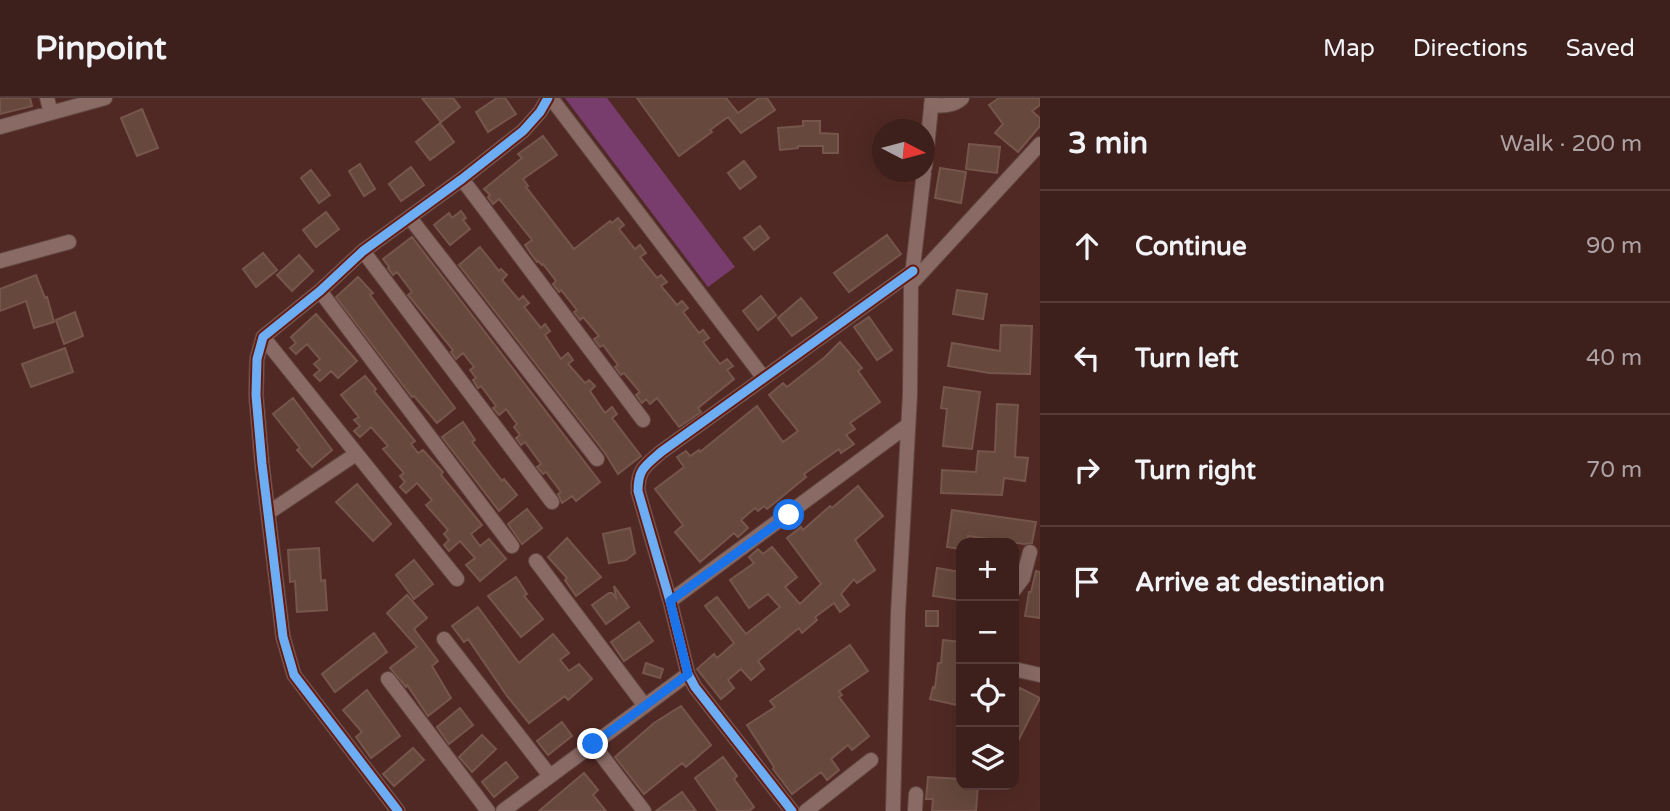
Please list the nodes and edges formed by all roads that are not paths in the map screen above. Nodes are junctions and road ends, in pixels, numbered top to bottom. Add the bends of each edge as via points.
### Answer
1 (47, 98) edge
2 (105, 98) edge
3 (549, 98) edge
4 (962, 98) edge
5 (932, 102) edge
6 (51, 113) junction
7 (0, 127) edge
8 (1040, 144) edge
9 (462, 179) junction
10 (923, 182) edge
11 (410, 218) junction
12 (69, 242) dead end
13 (363, 251) junction
14 (0, 261) edge
15 (912, 277) junction
16 (320, 290) junction
17 (263, 337) junction
18 (763, 377) junction
19 (643, 420) dead end
20 (908, 425) junction
21 (356, 454) junction
22 (597, 459) dead end
23 (552, 502) dead end
24 (268, 513) junction
25 (512, 546) dead end
26 (1030, 552) dead end
27 (536, 561) dead end
28 (457, 579) dead end
29 (1019, 583) edge
30 (670, 601) junction
31 (444, 639) dead end
32 (1019, 670) edge
33 (688, 674) junction
34 (1040, 674) edge
35 (388, 679) dead end
36 (645, 706) junction
37 (593, 744) junction
38 (871, 760) dead end
39 (550, 776) junction
40 (916, 794) dead end
41 (398, 811) edge
42 (488, 811) edge
43 (503, 811) edge
44 (644, 811) edge
45 (792, 811) edge
46 (806, 811) edge
47 (893, 811) edge
48 (915, 811) edge

1 - 6 street
2 - 6 street
3 - 9 street via 523,131
3 - 18 street
4 - 5 street via 944,106
6 - 7 street
8 - 15 street
9 - 11 street
9 - 19 street
10 - 15 street
11 - 13 street
11 - 22 street
12 - 14 street
13 - 16 street
13 - 23 street
15 - 18 street
15 - 20 street
16 - 17 street
16 - 25 street
17 - 21 street
17 - 24 street via 257,359 257,396
18 - 30 street via 642,468 638,491
20 - 30 street
20 - 47 street
21 - 24 street
21 - 28 street
24 - 41 street via 283,636 294,674
26 - 29 street
27 - 36 street
30 - 33 street
31 - 39 street
32 - 34 street
33 - 36 street
33 - 45 street
35 - 42 street
36 - 37 street
37 - 39 street
37 - 44 street
38 - 46 street
39 - 43 street
40 - 48 street

